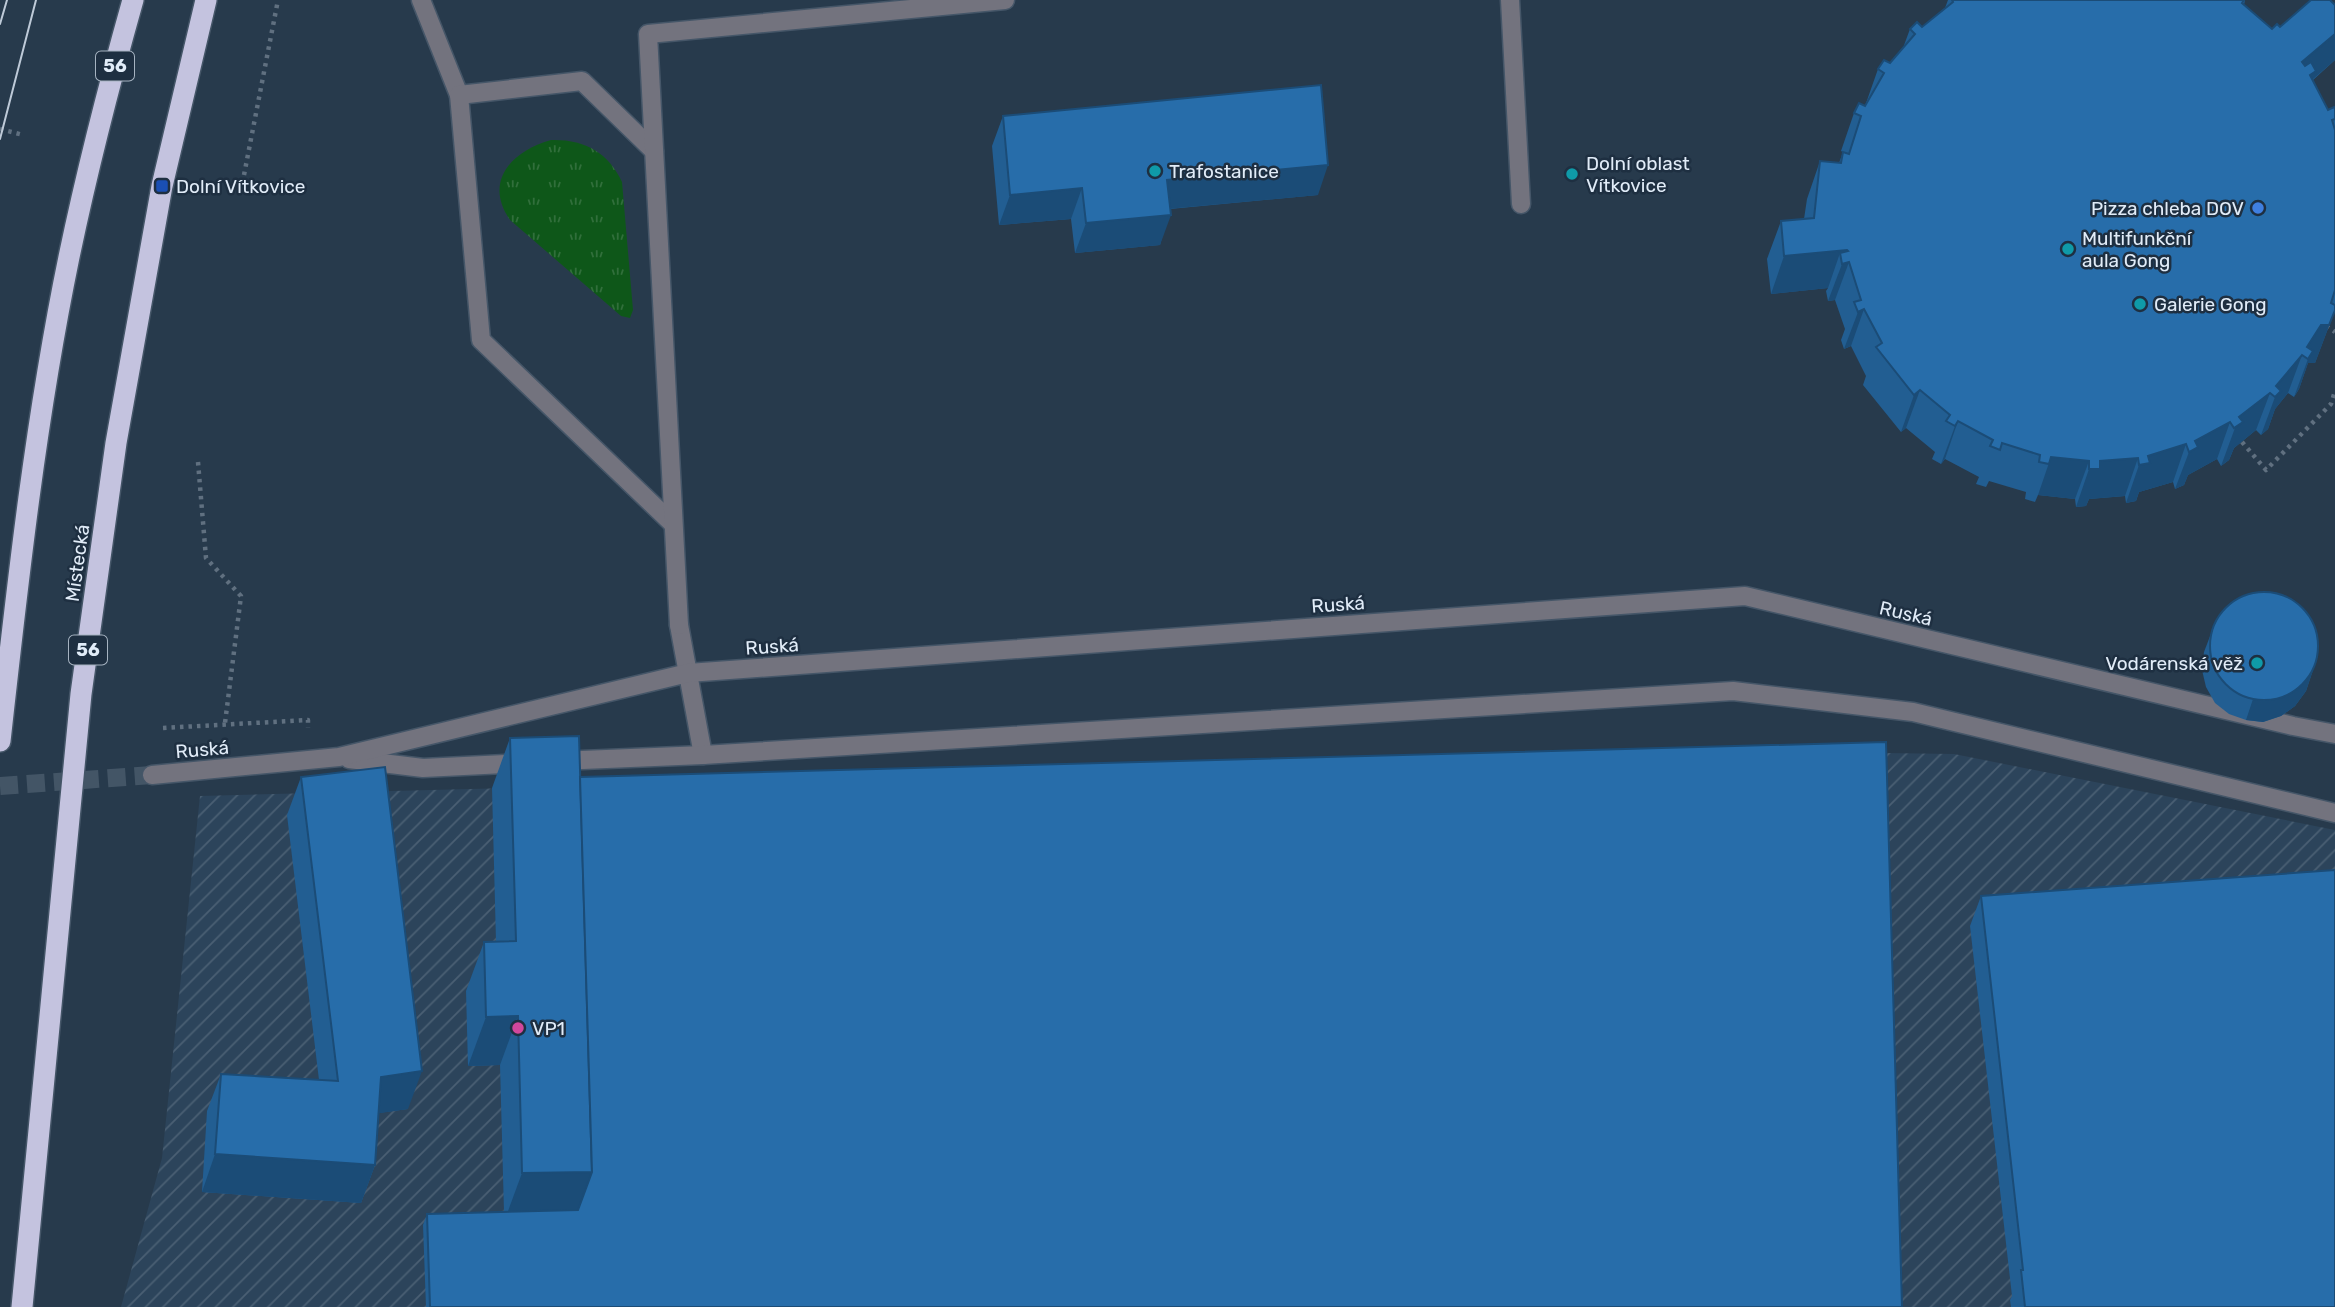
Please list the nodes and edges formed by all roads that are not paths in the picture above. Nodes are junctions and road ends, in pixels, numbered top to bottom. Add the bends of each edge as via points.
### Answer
1 (133, 0) edge
2 (206, 0) edge
3 (421, 0) edge
4 (1004, 0) edge
5 (1510, 0) edge
6 (459, 95) junction
7 (654, 151) junction
8 (1521, 204) dead end
9 (673, 524) junction
10 (688, 673) junction
11 (2335, 734) edge
12 (0, 741) edge
13 (703, 755) junction
14 (339, 757) junction
15 (152, 775) tunnel mouth
16 (2335, 813) edge
17 (22, 1307) edge

1 - 12 highway, 56 via 68,260 37,440
2 - 17 highway, Místecká / 56 via 162,186 114,456 81,694
3 - 6 street
4 - 7 street via 648,34
5 - 8 street
6 - 7 street via 582,81
6 - 9 street via 481,340
7 - 9 street
9 - 10 street via 679,625
10 - 11 street, Ruská via 1745,596
10 - 13 street
10 - 14 street, Ruská
13 - 14 street, Ruská via 423,768
13 - 16 street, Ruská via 1733,691 1913,712
14 - 15 street, Ruská

